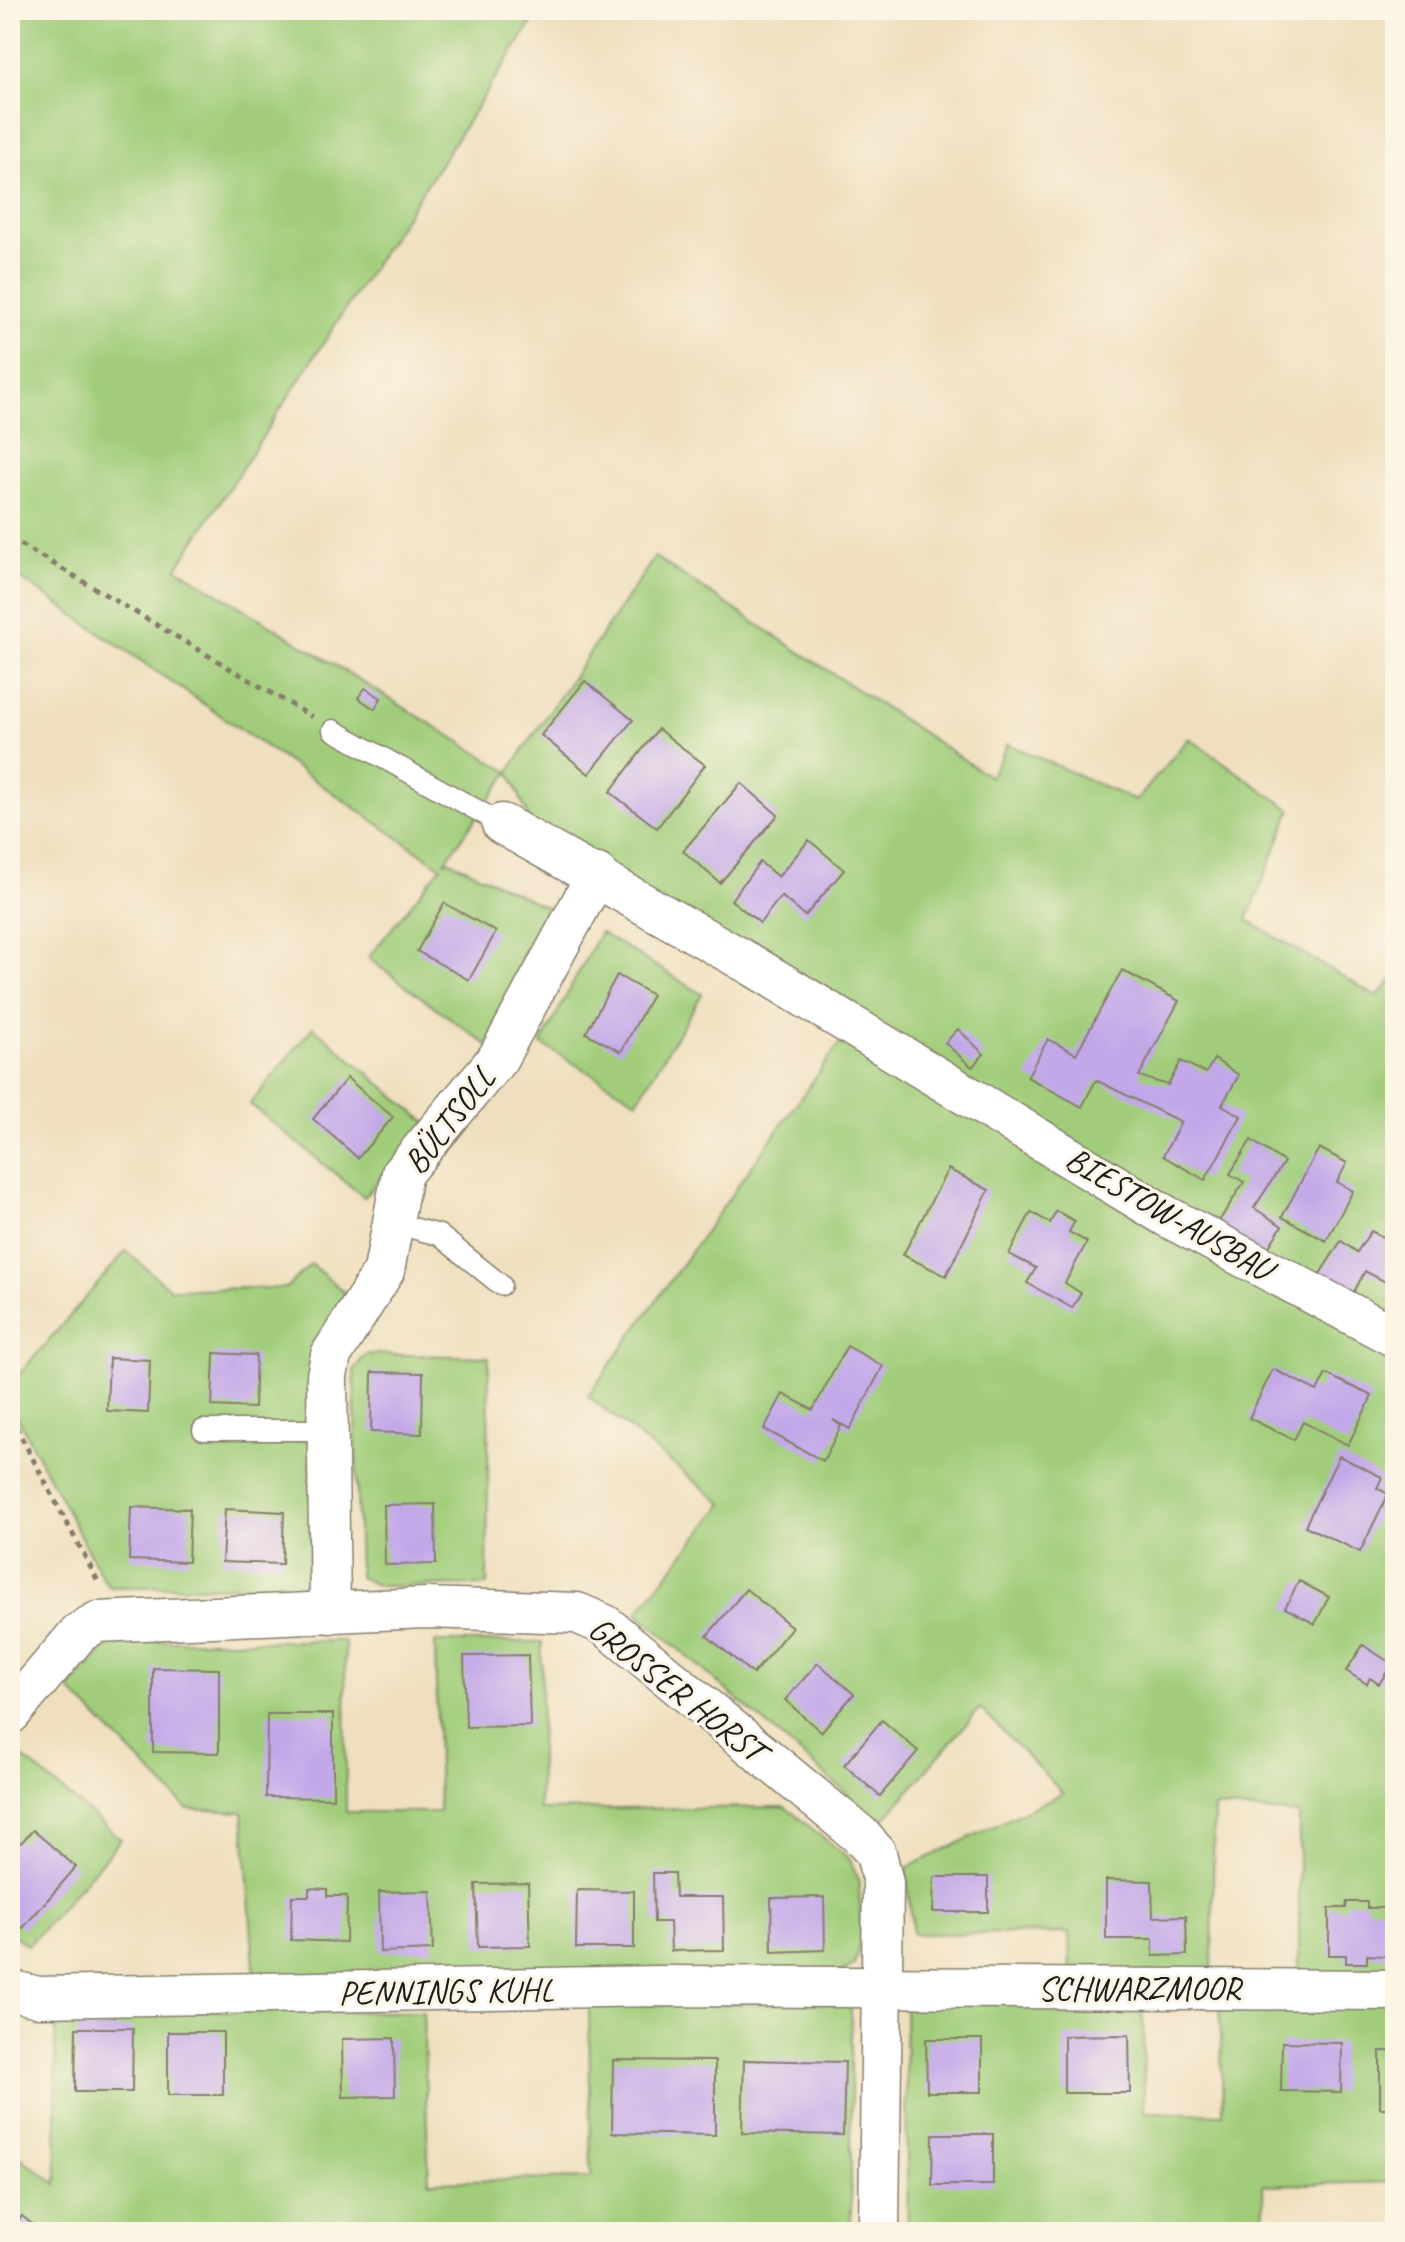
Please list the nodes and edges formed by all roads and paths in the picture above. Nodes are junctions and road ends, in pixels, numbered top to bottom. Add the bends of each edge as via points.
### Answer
1 (10, 538) edge
2 (333, 730) joint
3 (502, 824) joint
4 (597, 874) junction
5 (393, 1223) junction
6 (501, 1285) dead end
7 (1395, 1337) edge
8 (10, 1416) edge
9 (203, 1430) dead end
10 (327, 1430) junction
11 (330, 1613) junction
12 (113, 1620) junction
13 (10, 1714) edge
14 (883, 1989) junction
15 (10, 1990) edge
16 (1395, 1990) edge
17 (879, 2232) edge

1 - 2 path
2 - 3 lane
3 - 4 street, BIESTOW-AUSBAU
4 - 5 street, BÜLTSOLL via 498,1058 402,1173
4 - 7 street, BIESTOW-AUSBAU via 1166,1216
5 - 6 lane via 439,1235
5 - 10 street, BÜLTSOLL via 384,1271 331,1355
8 - 12 path via 96,1577
9 - 10 lane
10 - 11 street, BÜLTSOLL
11 - 12 street, GROSSER HORST
11 - 14 street, GROSSER HORST via 426,1608 577,1613 605,1625 876,1853 883,1883
12 - 13 street, GROSSER HORST via 79,1633
14 - 15 street, PENNINGS KUHL via 676,1986 38,1997
14 - 16 street, SCHWARZMOOR
14 - 17 street, GROSSER HORST

